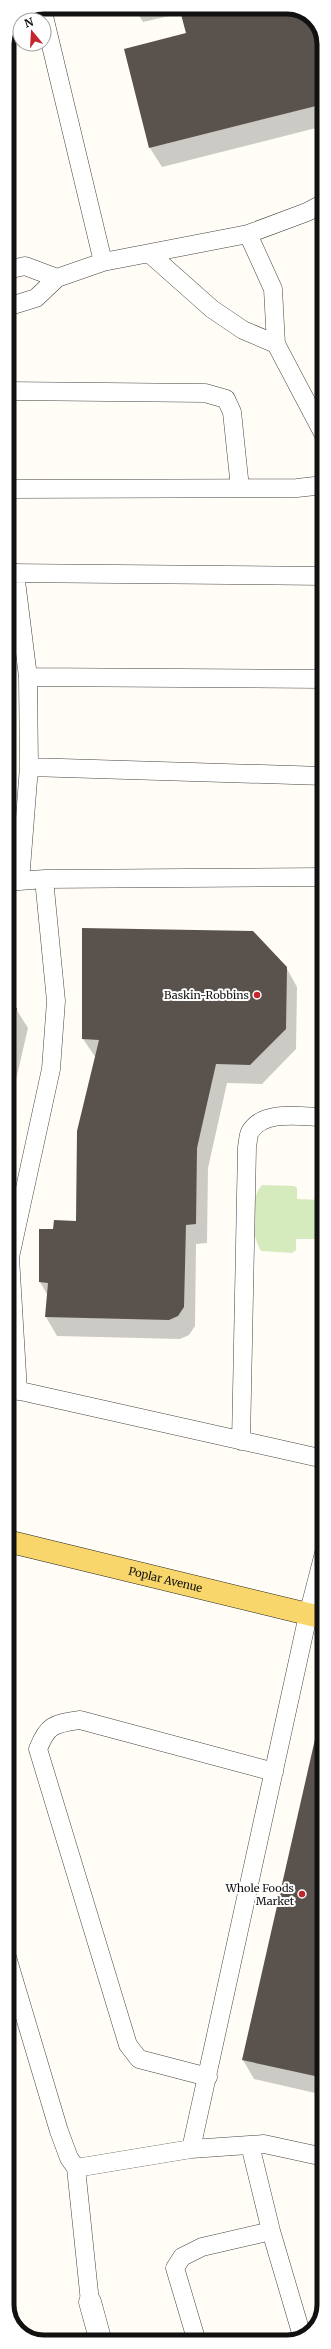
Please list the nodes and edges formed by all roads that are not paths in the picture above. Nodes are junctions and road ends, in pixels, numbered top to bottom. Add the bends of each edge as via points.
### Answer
1 (43, 14) edge
2 (317, 207) edge
3 (248, 234) junction
4 (150, 254) junction
5 (103, 262) junction
6 (14, 268) edge
7 (57, 278) junction
8 (14, 305) edge
9 (276, 344) junction
10 (14, 391) edge
11 (317, 422) edge
12 (317, 486) edge
13 (14, 488) edge
14 (240, 488) junction
15 (14, 573) edge
16 (317, 576) edge
17 (14, 591) edge
18 (28, 677) junction
19 (317, 679) edge
20 (29, 767) junction
21 (317, 776) edge
22 (14, 874) edge
23 (317, 877) edge
24 (44, 879) junction
25 (14, 881) edge
26 (317, 1117) edge
27 (14, 1239) edge
28 (14, 1390) edge
29 (241, 1441) junction
30 (317, 1457) edge
31 (14, 1543) edge
32 (316, 1616) edge
33 (274, 1772) junction
34 (14, 1980) edge
35 (208, 2077) junction
36 (250, 2145) junction
37 (191, 2150) junction
38 (317, 2155) edge
39 (76, 2168) junction
40 (271, 2231) junction
41 (90, 2302) joint
42 (301, 2331) edge
43 (99, 2335) edge
44 (195, 2335) edge

1 - 5 lane
2 - 3 lane
3 - 4 lane
3 - 9 lane via 273,289
4 - 5 lane
4 - 9 lane via 212,309 243,330
5 - 7 lane
6 - 7 lane via 25,266
7 - 8 lane via 36,298
9 - 11 lane
10 - 14 lane via 205,393 226,399 232,412
12 - 14 lane
13 - 14 lane
15 - 16 lane
17 - 18 lane
18 - 19 lane
18 - 20 lane
20 - 21 lane
20 - 22 lane
23 - 24 lane
24 - 25 lane
24 - 27 lane via 56,1001 51,1069
26 - 29 lane via 277,1117 260,1122 250,1132 247,1147
28 - 29 lane
29 - 30 lane
31 - 32 main road, Poplar Avenue
32 - 33 lane
33 - 35 lane
33 - 35 lane via 80,1720 56,1723 45,1732 38,1749 128,2045 139,2059
34 - 39 lane via 59,2131 69,2158
35 - 37 lane
36 - 37 lane
36 - 38 lane via 264,2144
36 - 40 lane
37 - 39 lane
39 - 41 lane
40 - 42 lane
40 - 44 lane via 202,2248 182,2257 175,2268
41 - 43 street

